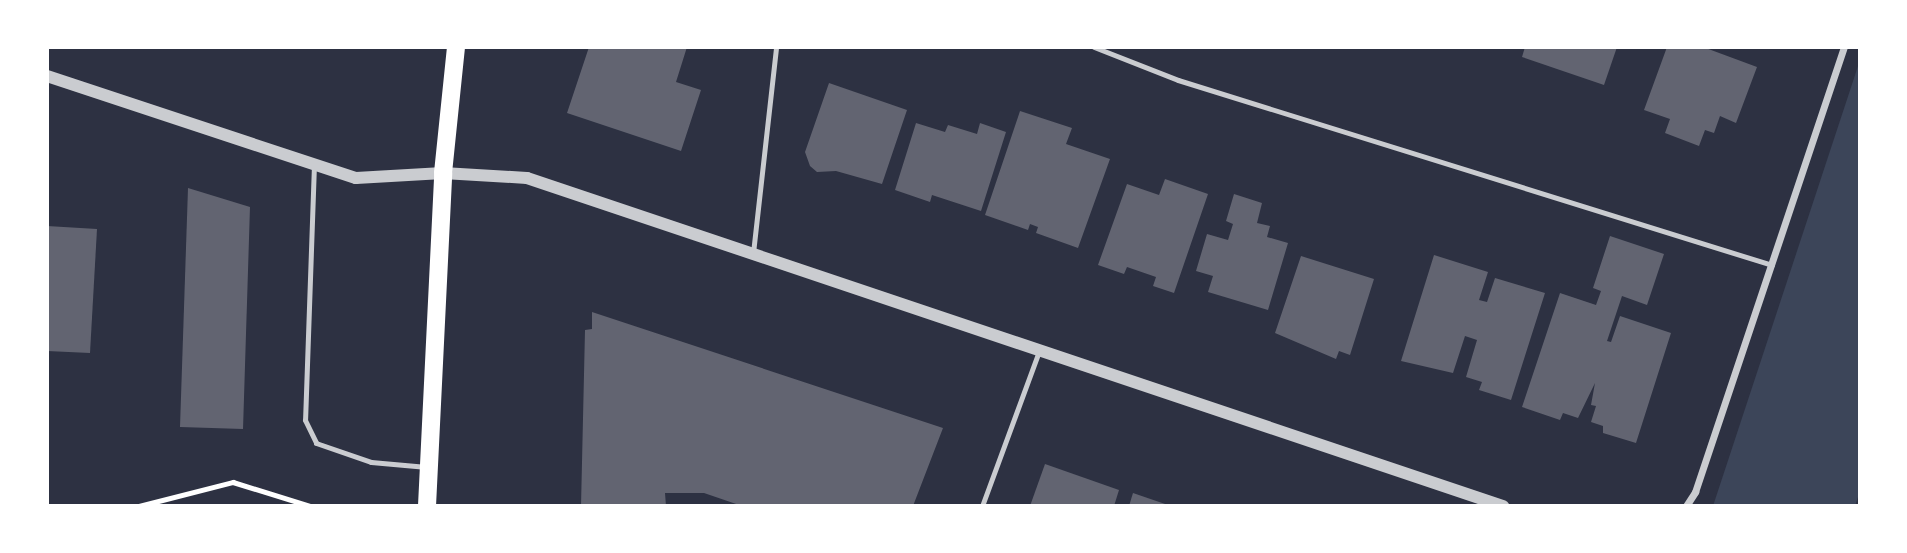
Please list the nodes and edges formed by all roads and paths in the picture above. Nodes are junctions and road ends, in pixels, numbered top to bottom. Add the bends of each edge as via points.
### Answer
1 (456, 47) edge
2 (776, 47) edge
3 (1094, 47) edge
4 (1844, 47) edge
5 (47, 76) edge
6 (314, 164) junction
7 (443, 173) junction
8 (752, 256) junction
9 (1772, 265) junction
10 (1039, 352) junction
11 (427, 467) junction
12 (139, 506) edge
13 (310, 506) edge
14 (427, 506) edge
15 (982, 506) edge
16 (1503, 506) edge
17 (1686, 506) edge

1 - 7 main road
2 - 8 lane
3 - 9 lane via 1178,80
4 - 9 street
5 - 6 street
6 - 7 street via 356,178
6 - 11 lane via 306,420 316,443 371,462
7 - 8 street via 527,178
7 - 11 main road
8 - 10 street
9 - 17 street via 1695,492
10 - 15 lane
10 - 16 street
11 - 14 main road
12 - 13 path via 233,482

